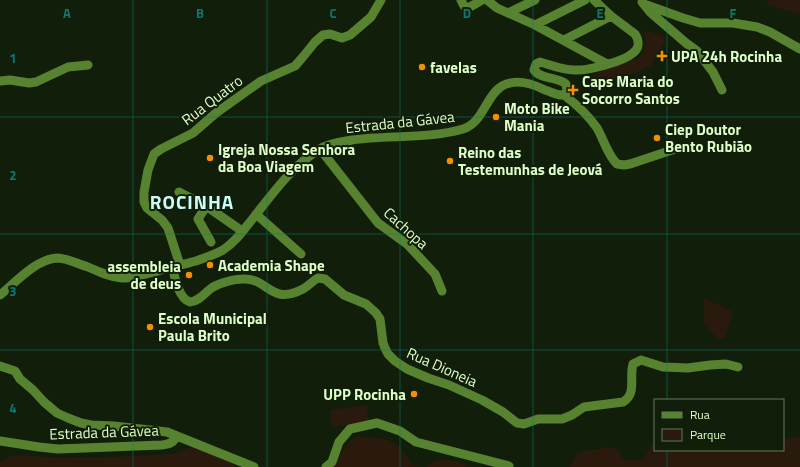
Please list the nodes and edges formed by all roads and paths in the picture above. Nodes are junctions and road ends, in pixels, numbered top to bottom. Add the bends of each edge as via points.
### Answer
1 (380, 0) edge
2 (461, 0) edge
3 (482, 0) edge
4 (487, 0) edge
5 (535, 0) edge
6 (585, 0) edge
7 (594, 0) edge
8 (642, 2) edge
9 (508, 13) junction
10 (611, 16) junction
11 (535, 25) junction
12 (564, 40) junction
13 (800, 49) edge
14 (607, 64) junction
15 (88, 65) dead end
16 (0, 81) edge
17 (722, 90) dead end
18 (564, 95) junction
19 (320, 148) junction
20 (678, 148) dead end
21 (179, 192) dead end
22 (207, 204) junction
23 (256, 214) junction
24 (242, 231) junction
25 (211, 242) dead end
26 (301, 254) dead end
27 (176, 266) junction
28 (442, 291) dead end
29 (0, 295) edge
30 (0, 366) edge
31 (738, 367) dead end
32 (172, 434) junction
33 (0, 441) edge
34 (510, 466) edge
35 (254, 467) edge
36 (326, 467) edge

1 - 27 street, Rua Quatro via 371,17 350,35 342,38 327,34 320,37 295,66 261,81 192,134 154,154 148,170 144,202 168,228
2 - 3 street via 466,8
4 - 9 street
5 - 9 street
6 - 11 street
7 - 10 street
8 - 13 street via 700,23 733,23 757,27
8 - 17 street via 667,28 697,51 713,72
9 - 11 street
10 - 12 street
10 - 14 street via 635,34 638,44 633,54
11 - 12 street
12 - 14 street
14 - 18 street via 574,70 540,62 536,64 534,70 537,74 566,84 567,91
15 - 16 street via 68,67 36,82
18 - 19 street, Estrada da Gávea via 512,82 498,89 477,120 455,132 360,139
18 - 20 street via 590,118 617,164 624,166
19 - 23 street, Estrada da Gávea via 290,174
19 - 28 street, Cachopa via 378,223 407,244 435,274
21 - 22 street
22 - 24 street
22 - 25 street via 198,219
23 - 24 street, Estrada da Gávea
23 - 26 street
24 - 27 street, Estrada da Gávea via 236,240 219,252
27 - 29 street, Estrada da Gávea via 136,277 122,278 58,258 46,260 31,269
27 - 31 street, Rua Dioneia via 175,281 184,299 190,302 198,300 214,286 238,279 251,280 282,295 294,293 318,278 323,278 344,295 366,304 376,313 380,319 383,343 395,361 407,369 467,392 521,424 538,419 562,419 584,408 623,402 631,394 633,364 641,360 663,366 688,368 726,364
30 - 32 street, Estrada da Gávea via 15,371 20,379 57,413 81,424
32 - 33 street, Estrada da Gávea via 175,439 170,444 136,446 58,449
32 - 35 street
34 - 36 street via 416,442 377,423 350,429 339,442 332,462

